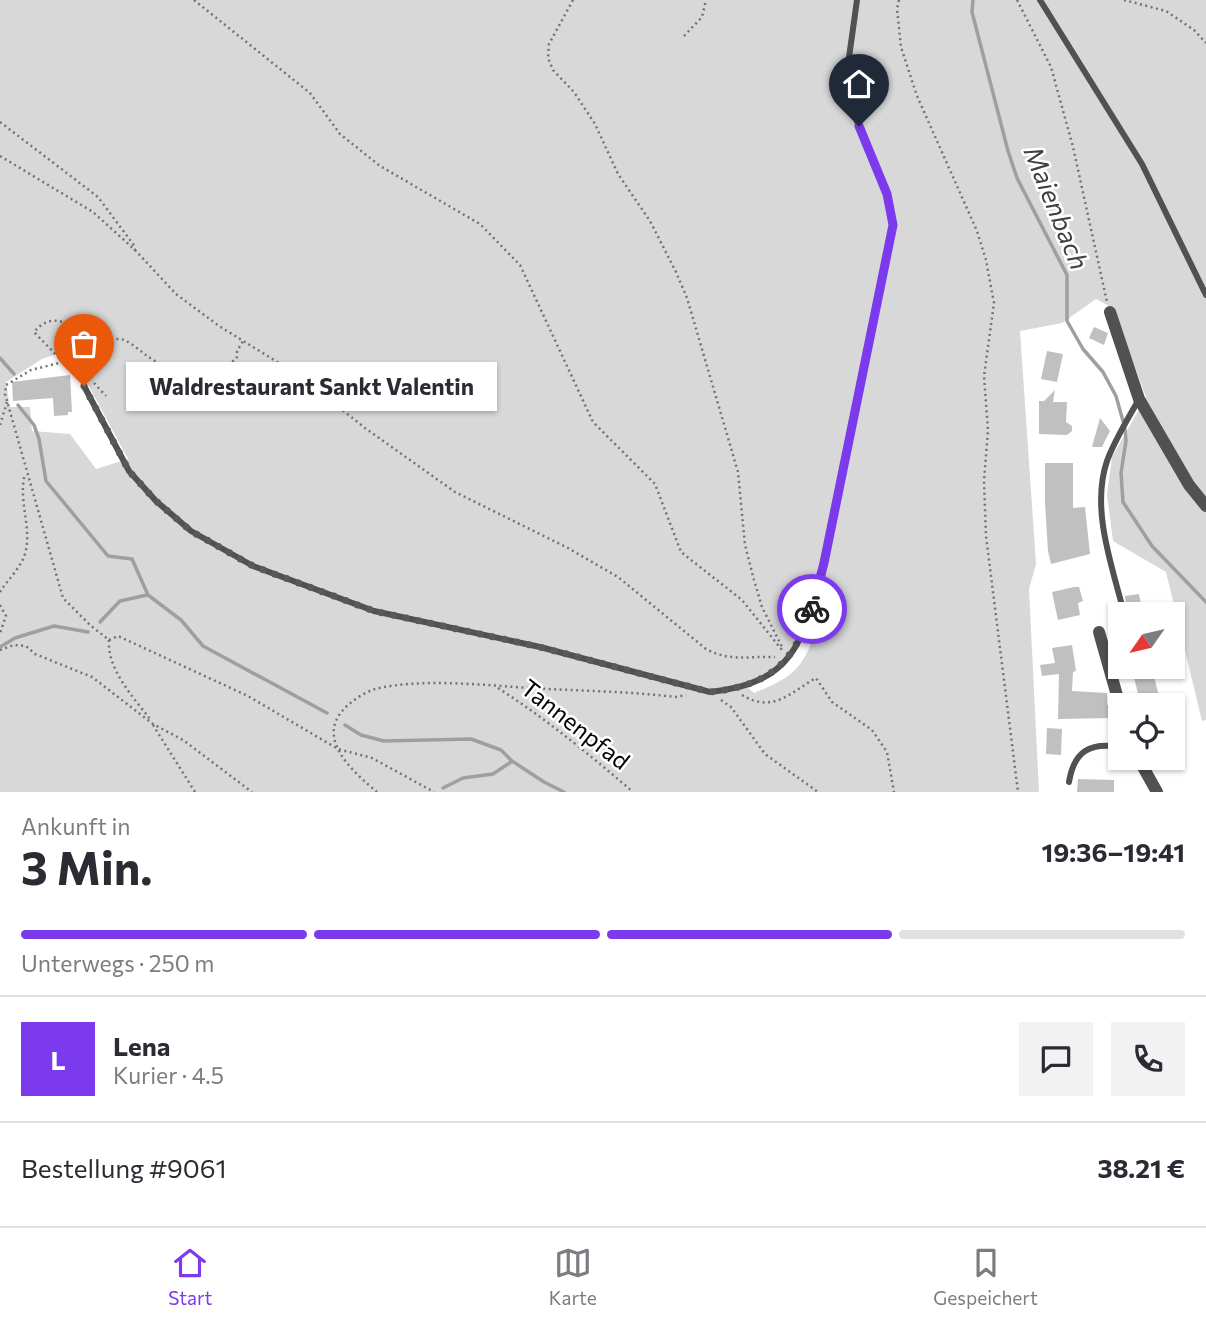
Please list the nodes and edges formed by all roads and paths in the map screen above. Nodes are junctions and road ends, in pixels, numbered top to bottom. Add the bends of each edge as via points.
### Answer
1 (194, 0) edge
2 (573, 0) edge
3 (706, 0) edge
4 (857, 0) edge
5 (899, 0) edge
6 (1017, 0) edge
7 (1040, 0) edge
8 (1124, 0) edge
9 (684, 36) dead end
10 (1206, 43) edge
11 (0, 122) edge
12 (0, 156) edge
13 (135, 250) junction
14 (1206, 295) edge
15 (1110, 312) joint
16 (243, 341) junction
17 (63, 362) junction
18 (84, 386) joint
19 (1139, 399) junction
20 (7, 402) junction
21 (0, 425) edge
22 (26, 471) junction
23 (1206, 506) edge
24 (0, 592) edge
25 (1121, 602) edge
26 (0, 605) edge
27 (1099, 632) dead end
28 (0, 633) edge
29 (109, 640) junction
30 (0, 650) edge
31 (788, 658) junction
32 (495, 686) junction
33 (733, 690) junction
34 (710, 692) junction
35 (1116, 693) edge
36 (674, 697) dead end
37 (153, 724) junction
38 (1108, 746) edge
39 (338, 749) junction
40 (1145, 770) edge
41 (1069, 782) dead end
42 (195, 792) edge
43 (252, 792) edge
44 (377, 792) edge
45 (434, 792) edge
46 (633, 792) edge
47 (818, 792) edge
48 (894, 792) edge
49 (1018, 792) edge
50 (1157, 792) edge

1 - 31 path via 310,93 340,134 380,166 480,224 520,265 593,422 655,484 681,552 742,600
2 - 31 path via 549,44 548,58 595,124 618,174 656,231 687,298 737,472 754,580
3 - 9 path via 702,17
4 - 31 lane via 846,79 850,104 882,181 893,225 824,563 799,642
5 - 49 path via 905,59 977,231 994,303 984,376 986,536
6 - 15 path via 1051,67
7 - 14 lane via 1142,164
8 - 10 path via 1166,11
11 - 13 path via 98,197
12 - 13 path via 93,212
13 - 16 path via 176,294
15 - 19 street
16 - 17 path via 237,357 207,379 165,368 123,339 100,340 59,321 40,325 34,332
16 - 31 path via 300,376 455,492 618,577 706,649 730,659
17 - 18 path
17 - 20 path via 17,377 6,385
18 - 34 lane via 129,471 156,501 191,531 253,566 374,611 540,647
19 - 23 street
19 - 25 lane via 1107,462 1101,494
20 - 21 path
20 - 22 path
22 - 24 path via 22,487 26,551
22 - 29 path via 63,598
26 - 28 path via 6,616
27 - 35 street
29 - 37 path via 110,655 126,687
29 - 39 path via 118,636 248,696
30 - 37 path via 26,646 34,654 92,677
31 - 33 lane via 760,682
32 - 36 path
32 - 39 path via 372,689 337,715 334,733
32 - 46 path, Tannenpfad via 536,712
33 - 34 lane
33 - 48 path via 747,698 782,700 816,678 831,702 872,730 887,752
34 - 47 path via 731,707 765,754
37 - 42 path
37 - 43 path via 183,740
38 - 41 lane via 1096,746 1077,757
39 - 44 path via 349,769
39 - 45 path via 372,758
40 - 50 street

